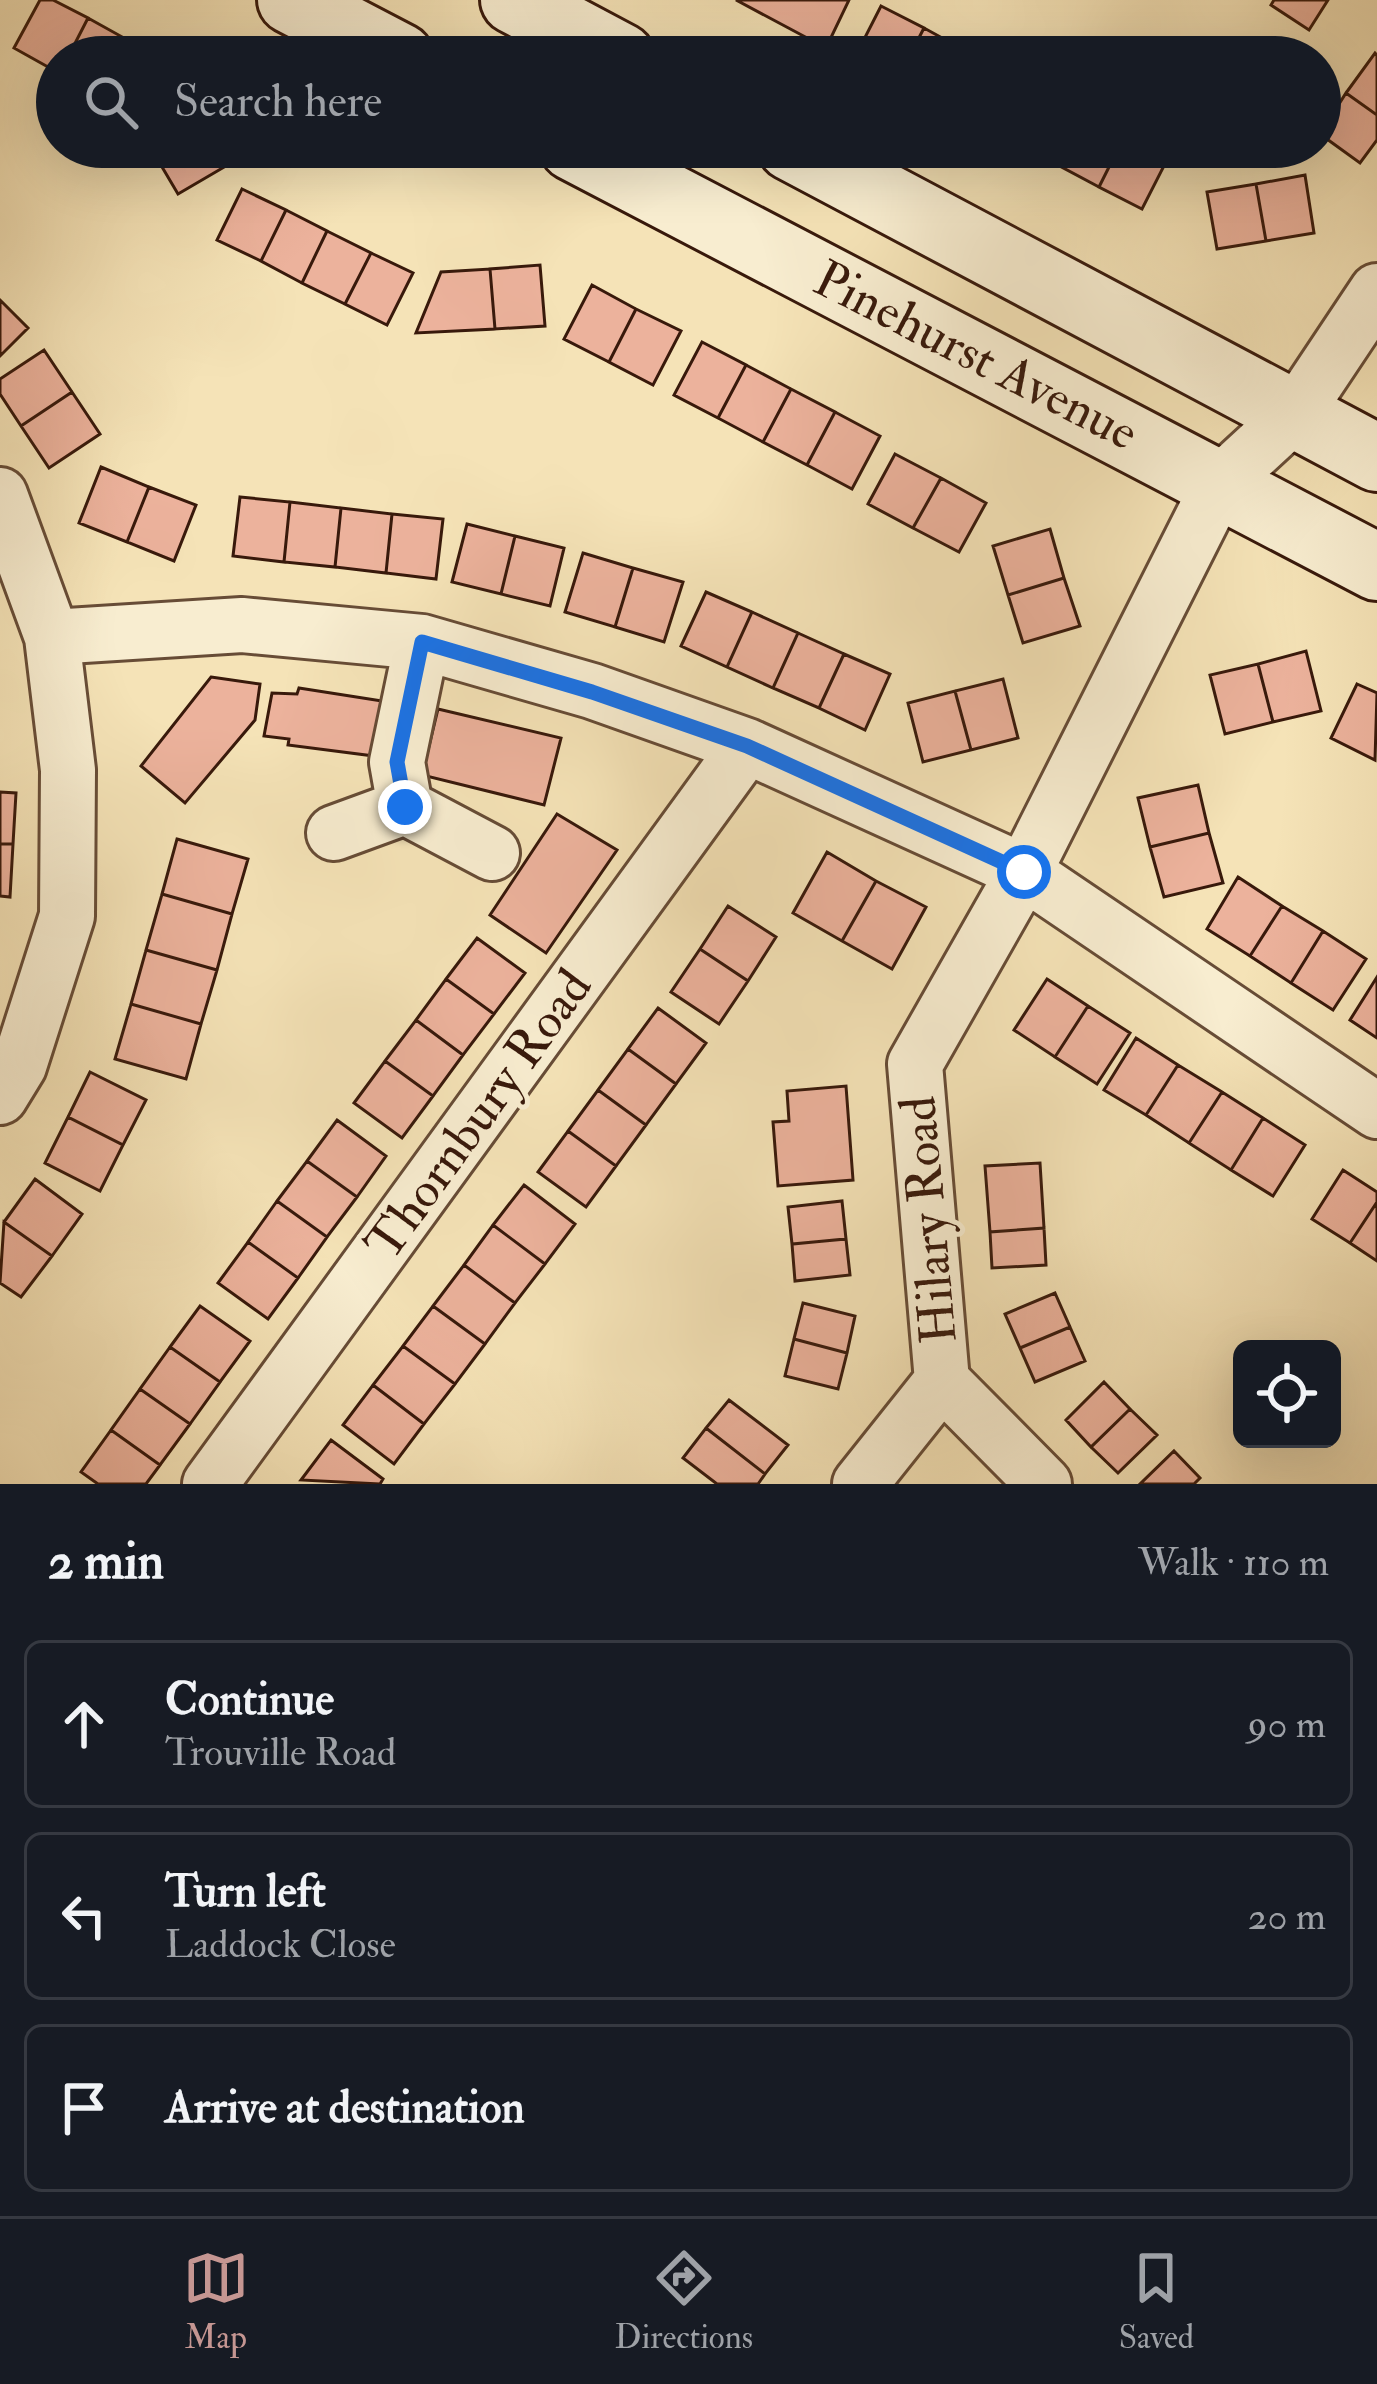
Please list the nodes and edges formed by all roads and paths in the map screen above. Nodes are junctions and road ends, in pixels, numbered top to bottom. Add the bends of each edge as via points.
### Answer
1 (291, 0) edge
2 (514, 0) edge
3 (360, 36) edge
4 (582, 36) edge
5 (613, 168) edge
6 (831, 168) edge
7 (1377, 292) edge
8 (1295, 414) junction
9 (1377, 458) edge
10 (1220, 484) junction
11 (0, 496) edge
12 (1377, 567) edge
13 (52, 637) junction
14 (422, 642) junction
15 (747, 746) junction
16 (405, 807) junction
17 (334, 833) dead end
18 (492, 853) dead end
19 (1024, 872) junction
20 (0, 1097) edge
21 (1377, 1111) edge
22 (942, 1381) junction
23 (210, 1484) edge
24 (860, 1484) edge
25 (1044, 1484) edge

1 - 3 street
2 - 4 street
5 - 10 street, Pinehurst Avenue
6 - 8 street, Pinehurst Avenue
7 - 8 street
8 - 9 street, Pinehurst Avenue
8 - 10 street
10 - 12 street, Pinehurst Avenue
10 - 19 street, Hilary Road
11 - 13 street
13 - 14 street via 242,625
13 - 20 street via 68,770 67,916 20,1066
14 - 15 street
14 - 16 street via 397,762
15 - 19 street
15 - 23 street, Thornbury Road
16 - 17 street
16 - 18 street
19 - 21 street
19 - 22 street, Hilary Road via 915,1064
22 - 24 street
22 - 25 street, Hilary Road

